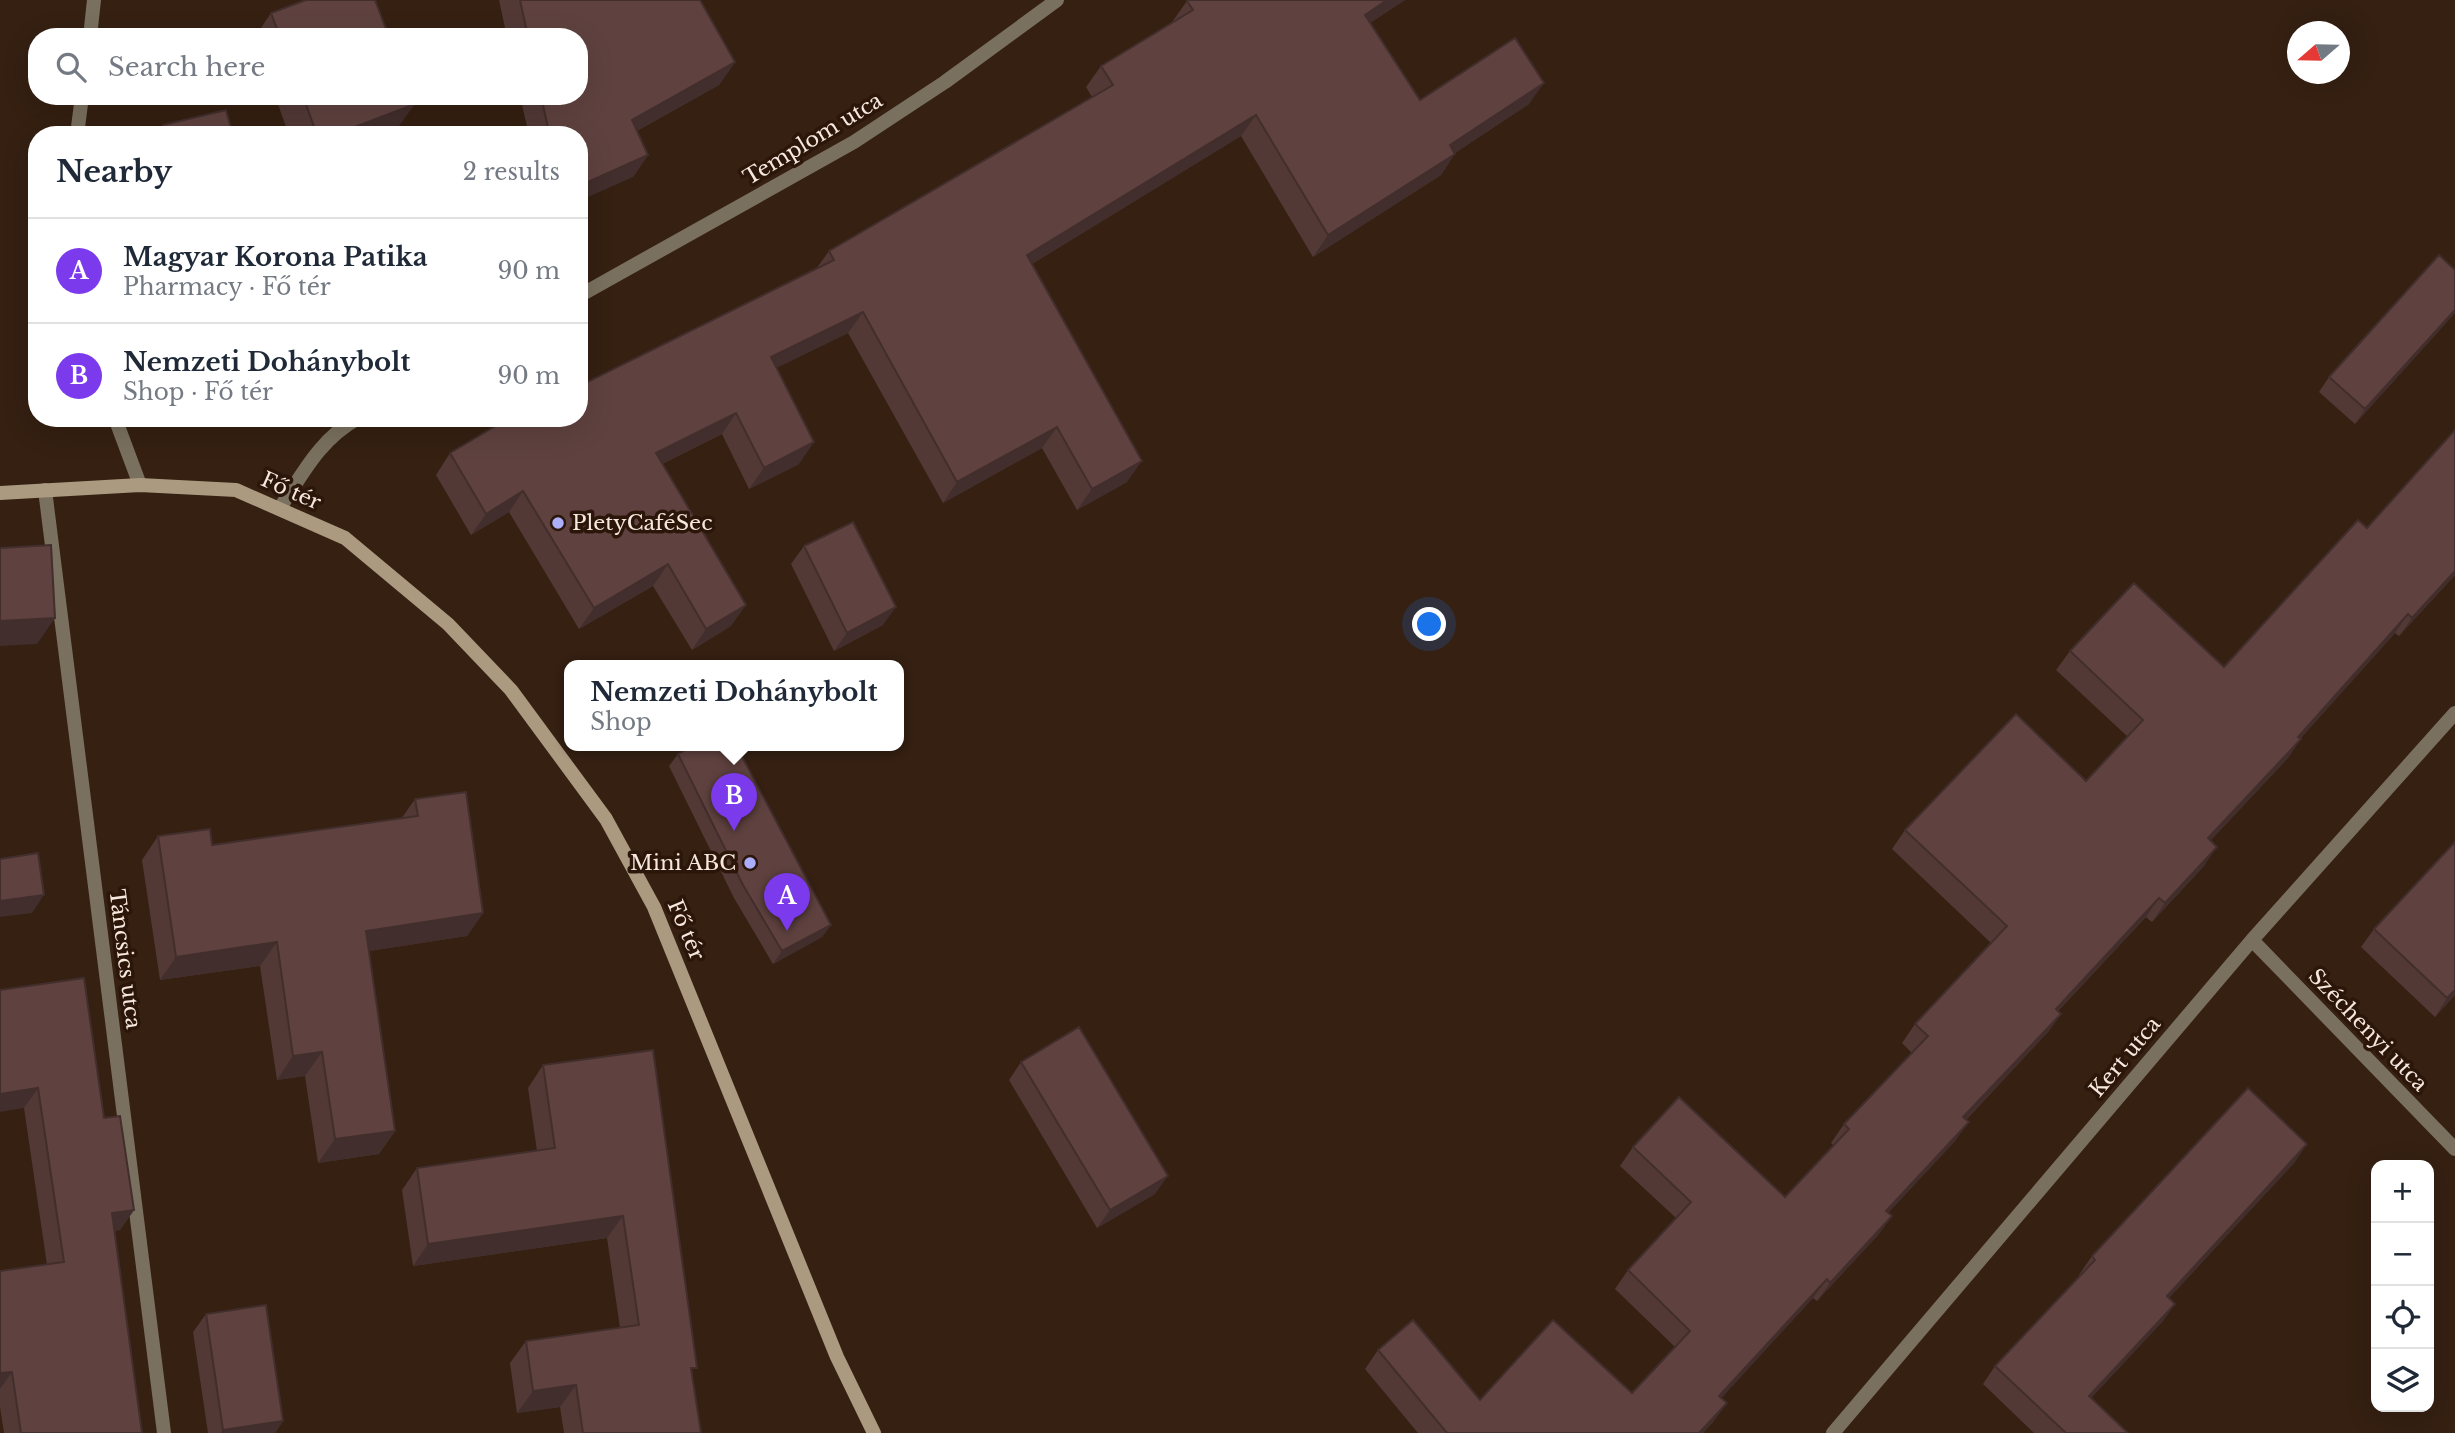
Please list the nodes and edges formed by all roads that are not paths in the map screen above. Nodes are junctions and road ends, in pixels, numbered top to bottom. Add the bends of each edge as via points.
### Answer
1 (94, 0) edge
2 (1056, 0) edge
3 (91, 28) edge
4 (81, 105) edge
5 (78, 126) edge
6 (588, 291) edge
7 (118, 427) edge
8 (343, 427) edge
9 (139, 485) junction
10 (45, 490) junction
11 (0, 493) edge
12 (280, 508) junction
13 (2455, 713) edge
14 (2252, 940) junction
15 (2455, 1149) edge
16 (163, 1433) edge
17 (874, 1433) edge
18 (1833, 1433) edge

1 - 3 street
2 - 6 street, Templom utca via 854,142
4 - 5 street
7 - 9 street
8 - 12 street via 319,447
9 - 10 main road, Fő tér
9 - 12 main road, Fő tér via 236,490
10 - 11 main road, Fő tér
10 - 16 street, Táncsics utca
12 - 17 main road, Fő tér via 345,538 448,624 511,690 607,819 654,907 837,1357
13 - 14 street, Kert utca
14 - 15 street, Széchenyi utca
14 - 18 street, Kert utca

